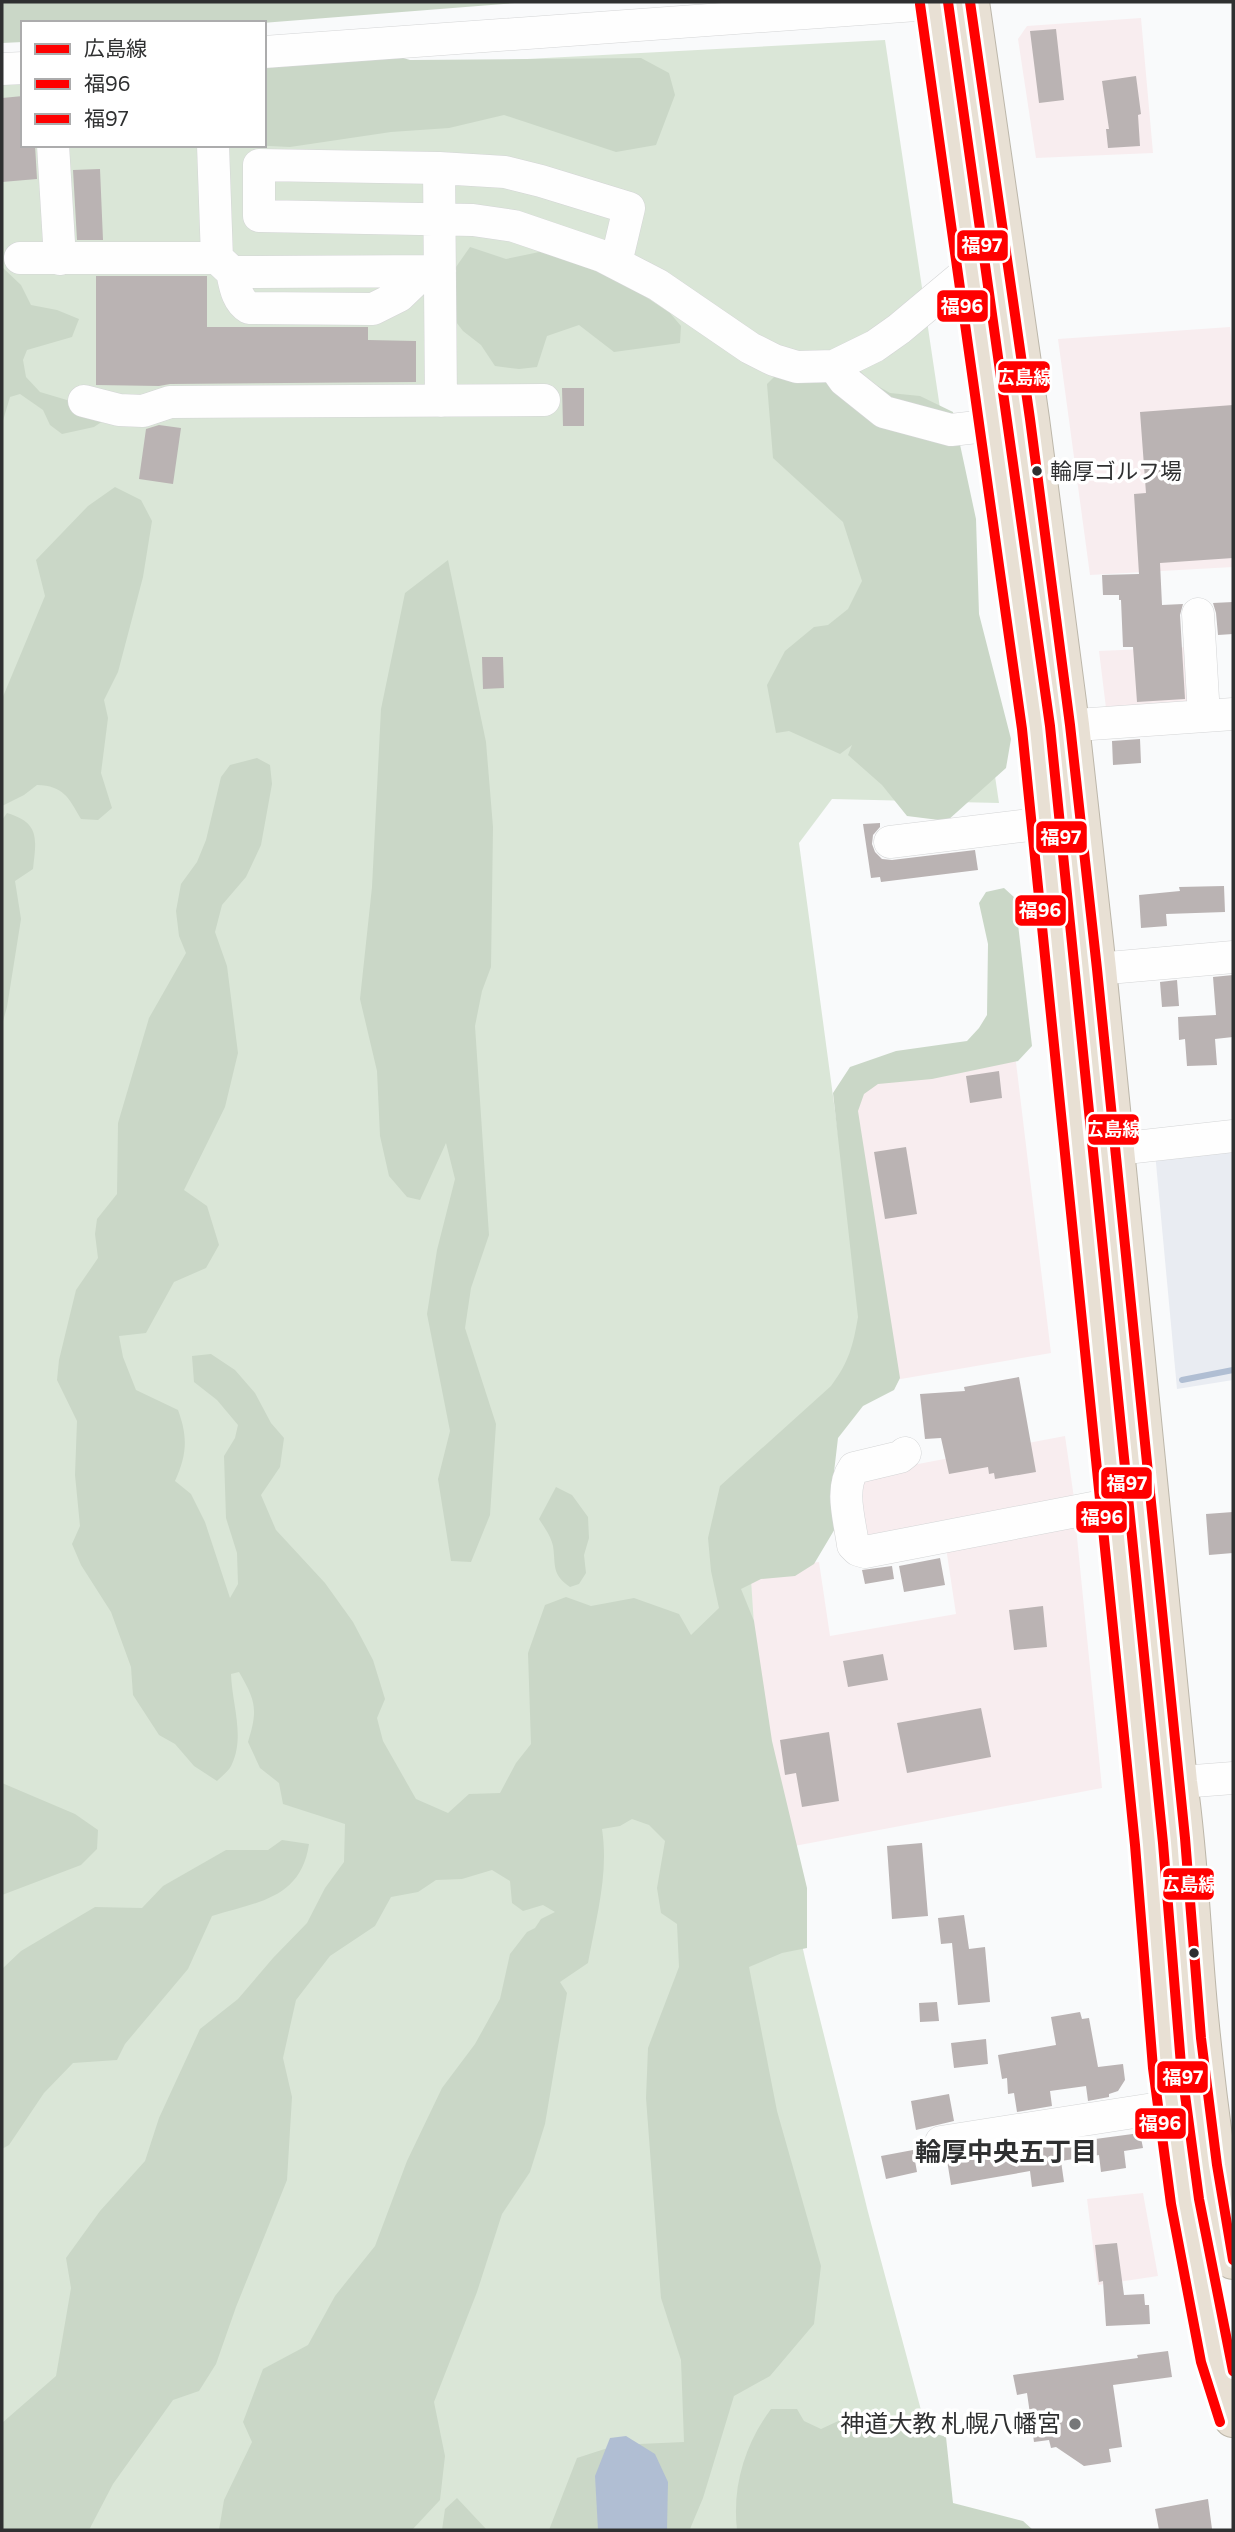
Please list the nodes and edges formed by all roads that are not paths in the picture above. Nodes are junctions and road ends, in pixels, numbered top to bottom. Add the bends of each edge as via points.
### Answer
1 (952, 2) edge
2 (266, 52) edge
3 (21, 68) edge
4 (2, 69) edge
5 (53, 147) edge
6 (213, 147) edge
7 (439, 168) junction
8 (259, 216) junction
9 (216, 218) junction
10 (439, 219) junction
11 (20, 258) dead end
12 (60, 259) junction
13 (616, 263) junction
14 (225, 265) junction
15 (972, 268) junction
16 (432, 271) junction
17 (834, 366) junction
18 (544, 400) dead end
19 (84, 401) dead end
20 (441, 401) junction
21 (994, 425) junction
22 (1198, 614) dead end
23 (1218, 715) edge
24 (1053, 726) junction
25 (1046, 823) junction
26 (890, 842) dead end
27 (1233, 957) edge
28 (1080, 971) junction
29 (1233, 1136) edge
30 (1097, 1151) junction
31 (905, 1453) dead end
32 (1113, 1504) junction
33 (1233, 1778) edge
34 (1160, 1783) junction
35 (1173, 2106) junction
36 (941, 2142) dead end
37 (1213, 2197) edge
38 (1233, 2260) edge
39 (1233, 2418) edge

1 - 2 street
1 - 15 highway
1 - 24 highway via 1030,419
3 - 4 street
5 - 12 street
6 - 9 street
7 - 8 street via 259,164
7 - 10 street
7 - 13 street via 505,172 629,208
8 - 9 street
8 - 10 street
9 - 14 street
10 - 13 street via 514,226
10 - 16 street
11 - 12 street
12 - 14 street
13 - 17 street via 774,360 797,367
14 - 16 street
15 - 17 street via 891,335
15 - 21 highway
16 - 20 street
17 - 21 street via 844,380 884,412 951,430
18 - 20 street
19 - 20 street via 143,411 170,402
21 - 24 highway
22 - 23 street
23 - 24 street
24 - 25 highway
24 - 28 highway
25 - 26 street
25 - 28 highway
27 - 28 street
28 - 30 highway
29 - 30 street
30 - 32 highway
30 - 34 highway
31 - 32 street via 854,1468 848,1475 853,1545 858,1550
32 - 34 highway
33 - 34 street
34 - 35 highway via 1167,2066
34 - 37 highway via 1186,1841
35 - 36 street
35 - 37 highway
37 - 38 highway
37 - 39 highway via 1215,2359

